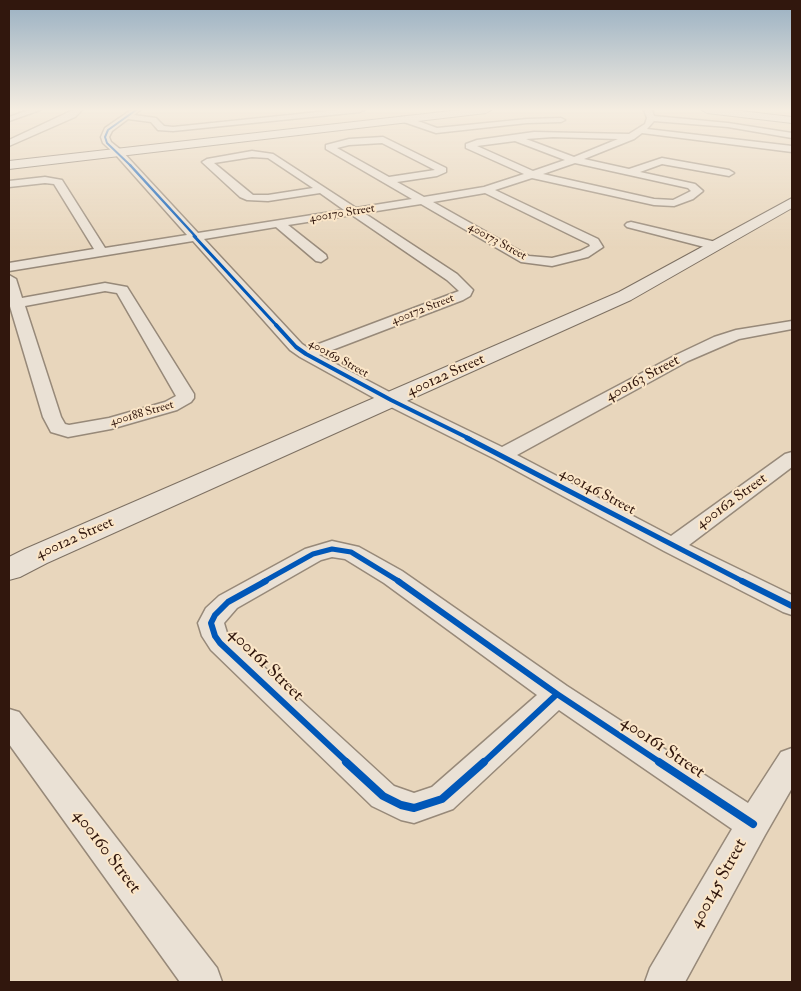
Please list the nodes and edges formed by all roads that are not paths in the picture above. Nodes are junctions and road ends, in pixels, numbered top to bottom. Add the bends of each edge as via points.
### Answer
1 (82, 156) edge
2 (122, 156) edge
3 (239, 156) edge
4 (270, 156) edge
5 (345, 156) edge
6 (415, 156) edge
7 (493, 156) edge
8 (564, 156) edge
9 (584, 156) edge
10 (574, 160) junction
11 (9, 165) edge
12 (628, 173) junction
13 (729, 173) dead end
14 (534, 174) junction
15 (388, 180) junction
16 (9, 184) edge
17 (322, 190) junction
18 (486, 190) junction
19 (424, 201) junction
20 (792, 202) edge
21 (354, 212) junction
22 (279, 224) junction
23 (631, 225) dead end
24 (194, 238) junction
25 (716, 246) junction
26 (102, 252) junction
27 (321, 258) dead end
28 (9, 267) edge
29 (9, 279) edge
30 (16, 303) junction
31 (792, 324) edge
32 (306, 354) junction
33 (391, 400) junction
34 (502, 456) junction
35 (792, 458) edge
36 (672, 546) junction
37 (9, 570) edge
38 (792, 606) edge
39 (557, 694) junction
40 (11, 730) edge
41 (792, 761) edge
42 (753, 824) junction
43 (203, 982) edge
44 (664, 982) edge

1 - 11 street
2 - 24 street, 400169 Street
3 - 17 street via 207,162 251,198
4 - 17 street
5 - 15 street
6 - 15 street via 443,170
7 - 14 street
8 - 10 street
9 - 10 street, 400170 Street
10 - 12 street
10 - 14 street, 400170 Street
12 - 13 street via 666,161
12 - 14 street via 691,186 698,191 681,201 660,203
14 - 18 street, 400170 Street
15 - 19 street
16 - 26 street via 44,180 58,182
17 - 21 street
18 - 19 street, 400170 Street
18 - 19 street, 400173 Street via 594,242 596,247 584,254 552,262 526,259
19 - 21 street, 400170 Street
20 - 25 street, 400122 Street
21 - 22 street, 400170 Street
21 - 32 street, 400172 Street via 460,283 465,293
22 - 24 street, 400170 Street
22 - 27 street
23 - 25 street
24 - 26 street, 400170 Street
24 - 32 street, 400169 Street via 281,332
25 - 33 street, 400122 Street via 625,296
26 - 28 street, 400170 Street
29 - 30 street, 400188 Street
30 - 30 street, 400188 Street via 58,428 68,431 112,423 171,406 185,398 122,290 105,287
31 - 34 street, 400163 Street via 720,340
32 - 33 street, 400169 Street
33 - 34 street, 400146 Street
33 - 37 street, 400122 Street
34 - 36 street, 400146 Street
35 - 36 street, 400162 Street
36 - 38 street, 400146 Street
39 - 39 street, 400161 Street via 393,577 341,549 323,550 274,575 228,602 215,615 212,624 220,643 383,796 414,808 429,804 455,789
39 - 42 street, 400161 Street
40 - 43 street, 400160 Street
41 - 42 street, 400145 Street
42 - 44 street, 400145 Street

